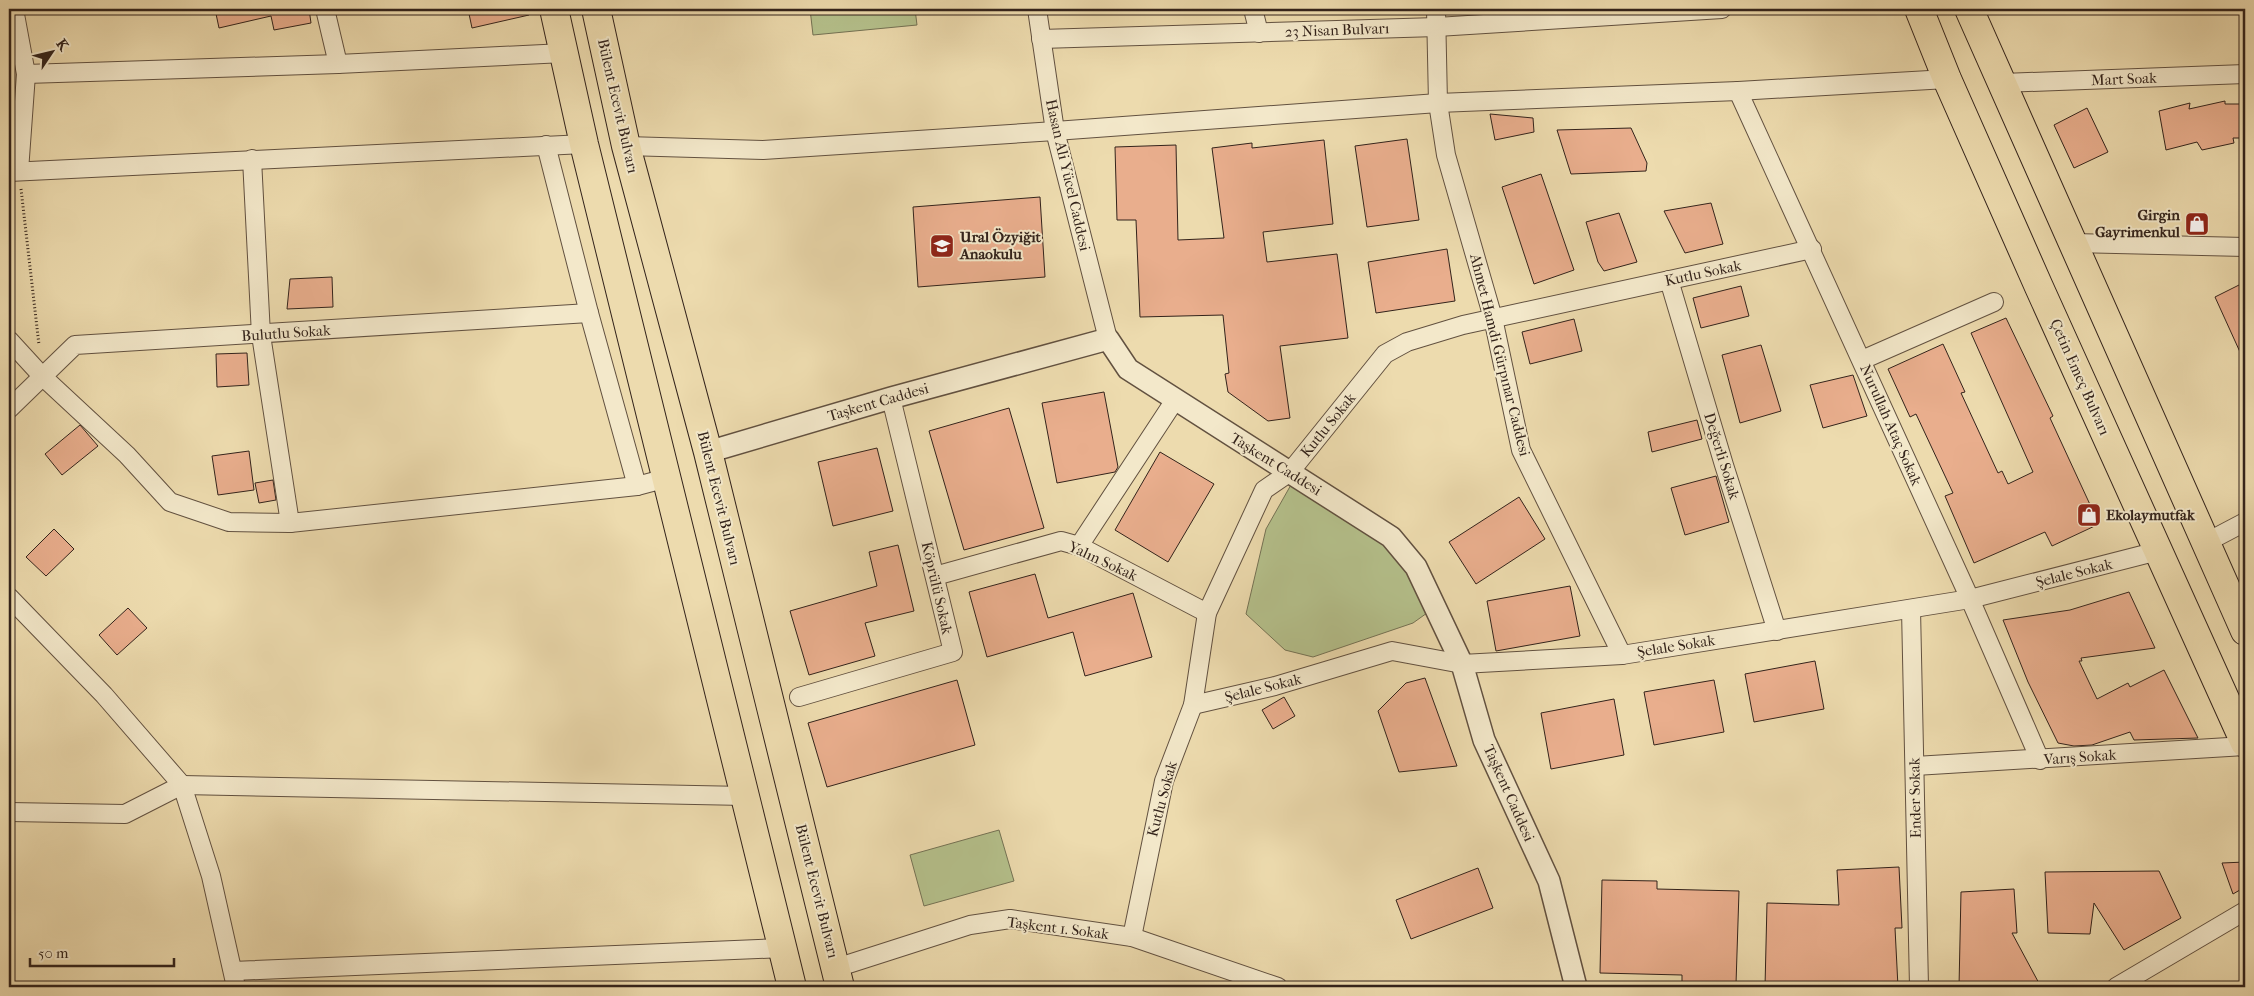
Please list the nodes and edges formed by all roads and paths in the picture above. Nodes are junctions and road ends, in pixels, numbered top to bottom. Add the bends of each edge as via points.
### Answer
1 (14, 9) edge
2 (325, 9) edge
3 (554, 9) edge
4 (596, 9) edge
5 (1036, 9) edge
6 (1253, 9) edge
7 (1436, 9) edge
8 (1714, 9) edge
9 (1919, 9) edge
10 (1969, 9) edge
11 (1437, 27) junction
12 (1259, 33) junction
13 (1041, 39) junction
14 (564, 53) junction
15 (338, 64) junction
16 (26, 74) junction
17 (2245, 74) edge
18 (1947, 79) junction
19 (2002, 83) junction
20 (1738, 91) junction
21 (1438, 103) junction
22 (1055, 132) junction
23 (584, 144) junction
24 (546, 145) junction
25 (626, 146) junction
26 (252, 159) junction
27 (14, 172) edge
28 (2073, 243) junction
29 (2245, 248) edge
30 (1812, 249) junction
31 (1669, 280) junction
32 (1994, 302) dead end
33 (589, 313) junction
34 (1493, 318) junction
35 (261, 335) junction
36 (1108, 339) junction
37 (9, 340) edge
38 (1862, 360) junction
39 (42, 376) junction
40 (891, 398) junction
41 (1175, 400) junction
42 (9, 410) edge
43 (708, 452) junction
44 (1290, 472) junction
45 (667, 478) junction
46 (637, 486) junction
47 (2245, 522) edge
48 (290, 523) junction
49 (2207, 542) junction
50 (1079, 546) junction
51 (2158, 551) junction
52 (935, 576) junction
53 (9, 597) edge
54 (1970, 599) junction
55 (1911, 609) junction
56 (1207, 614) junction
57 (2245, 630) edge
58 (1778, 631) junction
59 (1622, 655) junction
60 (1462, 664) junction
61 (799, 697) dead end
62 (1193, 705) junction
63 (2245, 744) edge
64 (2040, 760) junction
65 (1915, 766) junction
66 (182, 785) junction
67 (746, 796) junction
68 (9, 812) edge
69 (2245, 912) edge
70 (1132, 937) junction
71 (783, 948) junction
72 (838, 978) edge
73 (235, 979) edge
74 (792, 987) edge
75 (1278, 987) edge
76 (1576, 987) edge
77 (1920, 987) edge
78 (2116, 987) edge

1 - 16 street
2 - 15 street
3 - 14 main road
4 - 25 main road, Bülent Ecevit Bulvarı
5 - 13 street, Hasan Ali Yücel Caddesi
6 - 12 street
7 - 11 street, Ahmet Hamdi Gürpınar Caddesi
8 - 11 street, 23 Nisan Bulvarı
9 - 18 main road, Çetin Emeç Bulvarı
10 - 19 main road
11 - 12 street, 23 Nisan Bulvarı
11 - 21 street, Ahmet Hamdi Gürpınar Caddesi
12 - 13 street, 23 Nisan Bulvarı
13 - 22 street, Hasan Ali Yücel Caddesi
14 - 15 street
14 - 23 main road
15 - 16 street
16 - 27 street
17 - 19 street, Mart Soak
18 - 20 street
18 - 51 main road, Çetin Emeç Bulvarı
19 - 28 main road
20 - 21 street
20 - 30 street, Nurullah Ataç Sokak
21 - 22 street
21 - 34 street, Ahmet Hamdi Gürpınar Caddesi via 1446,155
22 - 25 street via 763,150
22 - 36 street, Hasan Ali Yücel Caddesi
23 - 24 street
23 - 45 main road
24 - 26 street
24 - 33 street
25 - 43 main road, Bülent Ecevit Bulvarı
26 - 27 street
26 - 35 street
27 - 39 path
28 - 29 street
28 - 49 main road
30 - 31 street, Kutlu Sokak
30 - 38 street, Nurullah Ataç Sokak
31 - 34 street, Kutlu Sokak
31 - 58 street, Değerli Sokak
32 - 38 street
33 - 35 street, Bulutlu Sokak
33 - 46 street
34 - 44 street, Kutlu Sokak via 1407,342 1385,354
34 - 59 street, Ahmet Hamdi Gürpınar Caddesi via 1521,450
35 - 39 street, Bulutlu Sokak via 75,345
35 - 48 street
36 - 40 street, Taşkent Caddesi
36 - 41 street, Taşkent Caddesi via 1128,369
37 - 39 street
38 - 54 street, Nurullah Ataç Sokak
39 - 42 street, Bulutlu Sokak
39 - 48 street via 127,455 170,502 229,522
40 - 43 street, Taşkent Caddesi
40 - 52 street, Köprülü Sokak
41 - 44 street, Taşkent Caddesi
41 - 50 street
43 - 72 main road, Bülent Ecevit Bulvarı
44 - 56 street, Kutlu Sokak via 1264,490
44 - 60 street, Taşkent Caddesi via 1392,537 1416,567
45 - 46 street
45 - 67 main road
46 - 48 street
47 - 49 street
49 - 57 main road
50 - 52 street, Yalın Sokak via 1062,541
50 - 56 street, Yalın Sokak
51 - 54 street, Şelale Sokak
51 - 63 main road, Çetin Emeç Bulvarı
52 - 61 street, Köprülü Sokak via 953,652
53 - 66 street via 104,695
54 - 55 street, Şelale Sokak
54 - 64 street, Nurullah Ataç Sokak
55 - 58 street, Şelale Sokak
55 - 65 street, Ender Sokak
56 - 62 street, Kutlu Sokak
58 - 59 street, Şelale Sokak
59 - 60 street, Şelale Sokak
60 - 62 street, Şelale Sokak via 1392,651 1275,686
60 - 76 street, Taşkent Caddesi via 1484,740 1549,881
62 - 70 street, Kutlu Sokak via 1164,781
63 - 64 street, Varış Sokak
64 - 65 street, Varış Sokak
65 - 77 street, Ender Sokak
66 - 67 street
66 - 68 street via 125,814
66 - 73 street via 211,876
67 - 71 main road
69 - 78 street
70 - 72 street, Taşkent 1. Sokak via 1010,919 970,925
70 - 75 street, Taşkent 1. Sokak
71 - 73 street
71 - 74 main road

